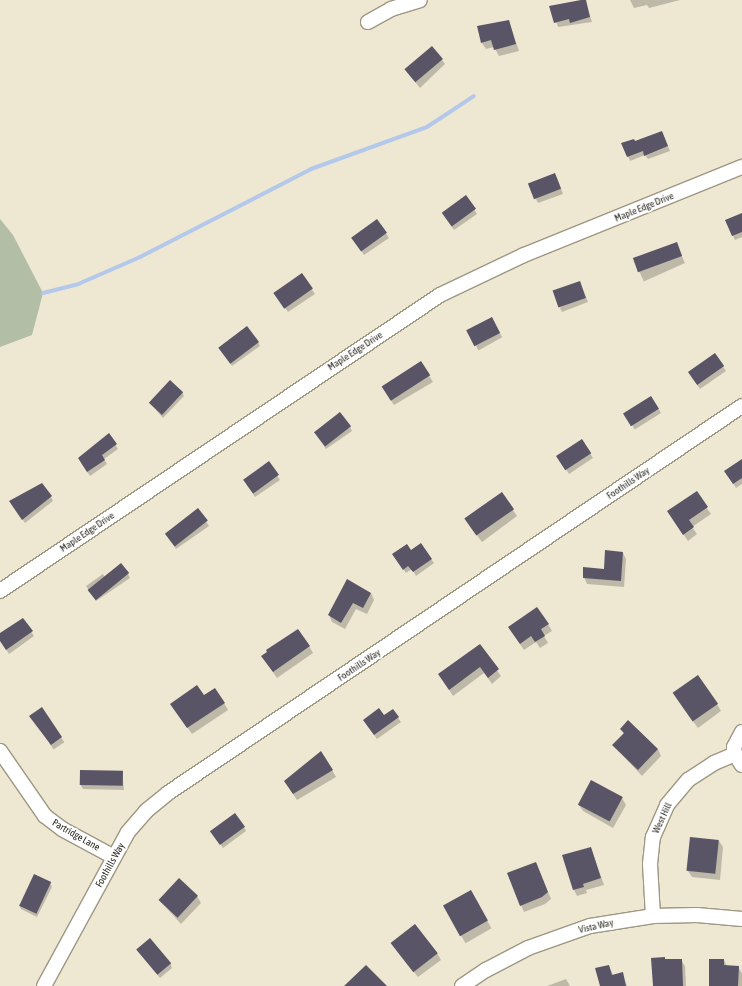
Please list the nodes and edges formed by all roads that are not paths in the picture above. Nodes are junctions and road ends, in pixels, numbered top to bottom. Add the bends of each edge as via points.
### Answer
1 (420, 0) edge
2 (368, 22) dead end
3 (742, 167) edge
4 (742, 406) edge
5 (0, 591) edge
6 (742, 732) edge
7 (0, 752) edge
8 (739, 759) edge
9 (114, 856) junction
10 (653, 916) junction
11 (742, 919) edge
12 (44, 986) edge
13 (462, 986) edge

1 - 2 street via 391,9
3 - 5 street, Maple Edge Drive via 524,255 440,295
4 - 9 street, Foothills Way via 168,793 146,811 128,832
6 - 8 street, West Hill via 736,740
7 - 9 street, Partridge Lane via 45,816 62,829
8 - 10 street, West Hill via 714,763 688,780 667,805 653,837 650,864
9 - 12 street, Foothills Way
10 - 11 street, Vista Way via 697,915
10 - 13 street, Vista Way via 590,926 560,935 486,970

